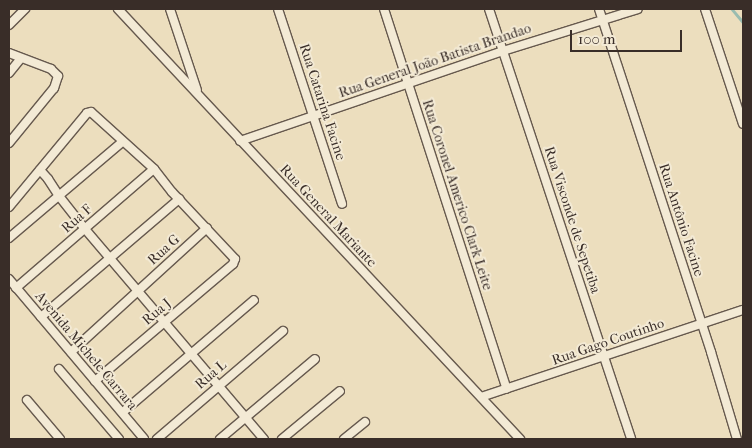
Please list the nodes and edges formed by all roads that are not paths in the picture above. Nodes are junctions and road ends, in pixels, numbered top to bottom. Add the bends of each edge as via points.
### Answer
1 (25, 9) edge
2 (118, 9) edge
3 (170, 9) edge
4 (278, 9) edge
5 (384, 9) edge
6 (489, 9) edge
7 (599, 9) edge
8 (638, 9) edge
9 (705, 9) edge
10 (602, 18) junction
11 (9, 25) edge
12 (503, 51) junction
13 (9, 53) edge
14 (21, 58) junction
15 (9, 73) edge
16 (408, 84) junction
17 (198, 93) junction
18 (313, 115) junction
19 (743, 124) edge
20 (240, 141) junction
21 (122, 142) junction
22 (9, 143) edge
23 (154, 169) junction
24 (40, 170) junction
25 (59, 196) junction
26 (179, 199) junction
27 (342, 204) dead end
28 (9, 207) edge
29 (207, 228) junction
30 (85, 229) junction
31 (9, 238) edge
32 (111, 259) junction
33 (9, 279) edge
34 (16, 288) junction
35 (138, 290) junction
36 (254, 300) dead end
37 (743, 310) edge
38 (41, 317) junction
39 (164, 322) junction
40 (702, 324) junction
41 (283, 330) dead end
42 (71, 352) junction
43 (192, 355) junction
44 (604, 356) junction
45 (314, 359) dead end
46 (59, 369) dead end
47 (95, 381) junction
48 (218, 385) junction
49 (507, 389) junction
50 (340, 391) dead end
51 (480, 398) junction
52 (27, 400) dead end
53 (122, 412) junction
54 (245, 418) junction
55 (365, 422) dead end
56 (142, 438) edge
57 (60, 439) edge
58 (119, 439) edge
59 (157, 439) edge
60 (220, 439) edge
61 (264, 439) edge
62 (282, 439) edge
63 (344, 439) edge
64 (520, 439) edge
65 (631, 439) edge
66 (738, 439) edge

1 - 11 street
2 - 17 street, Rua General Mariante
3 - 17 street
4 - 18 street, Rua Catarina Facine
5 - 16 street, Rua Coronel Americo Clark Leite
6 - 12 street, Rua Visconde de Sepetiba
7 - 10 street, Rua Antônio Facine
8 - 10 street, Rua General João Batista Brandao
9 - 19 street
10 - 12 street, Rua General João Batista Brandao
10 - 40 street, Rua Antônio Facine
12 - 16 street, Rua General João Batista Brandao
12 - 44 street, Rua Visconde de Sepetiba
13 - 14 street
14 - 15 street
14 - 22 street via 55,71 58,76 54,88
16 - 18 street, Rua General João Batista Brandao
16 - 49 street, Rua Coronel Americo Clark Leite
17 - 20 street, Rua General Mariante
18 - 20 street, Rua General João Batista Brandao
18 - 27 street, Rua Catarina Facine
20 - 51 street, Rua General Mariante
21 - 23 street
21 - 24 street via 93,112 88,112
21 - 25 street
23 - 26 street
23 - 30 street, Rua F
24 - 25 street
24 - 28 street
25 - 30 street
25 - 31 street
26 - 29 street
26 - 32 street
29 - 35 street, Rua G
29 - 39 street, Rua J via 235,262
30 - 32 street
30 - 34 street, Rua F
32 - 35 street
32 - 38 street
33 - 34 street, Avenida Michele Carrara
34 - 38 street, Avenida Michele Carrara
35 - 39 street
35 - 42 street, Rua G
36 - 43 street
37 - 40 street, Rua Gago Coutinho
38 - 42 street, Avenida Michele Carrara
39 - 43 street
39 - 47 street, Rua J
40 - 44 street, Rua Gago Coutinho
40 - 66 street, Rua Antônio Facine
41 - 48 street, Rua L
42 - 47 street, Avenida Michele Carrara
43 - 48 street
43 - 53 street
44 - 49 street, Rua Gago Coutinho
44 - 65 street, Rua Visconde de Sepetiba
45 - 54 street
46 - 58 street
47 - 53 street, Avenida Michele Carrara
48 - 54 street
48 - 59 street, Rua L
49 - 51 street, Rua Gago Coutinho
50 - 62 street
51 - 64 street, Rua General Mariante
52 - 57 street
53 - 56 street, Avenida Michele Carrara
54 - 60 street
54 - 61 street
55 - 63 street

